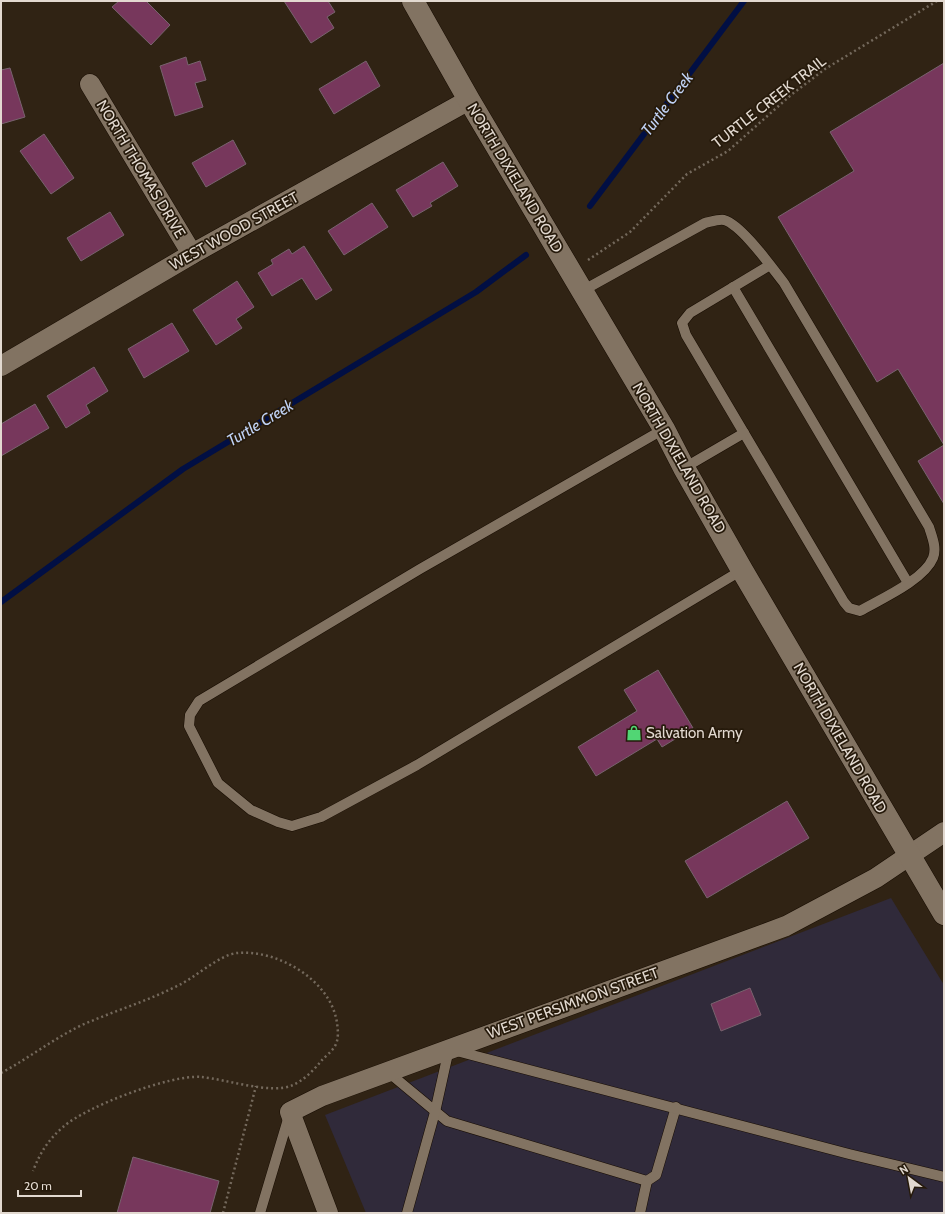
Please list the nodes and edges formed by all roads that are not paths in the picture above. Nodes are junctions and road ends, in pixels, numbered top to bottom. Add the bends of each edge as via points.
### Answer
1 (413, 1) edge
2 (90, 84) dead end
3 (469, 100) junction
4 (192, 254) junction
5 (770, 265) junction
6 (733, 287) junction
7 (582, 291) junction
8 (1, 366) edge
9 (664, 430) junction
10 (744, 433) junction
11 (684, 468) junction
12 (742, 570) junction
13 (908, 583) junction
14 (944, 832) edge
15 (910, 856) junction
16 (944, 914) edge
17 (449, 1049) junction
18 (388, 1072) junction
19 (676, 1107) junction
20 (290, 1112) junction
21 (435, 1112) junction
22 (944, 1177) edge
23 (647, 1181) junction
24 (260, 1213) edge
25 (328, 1213) edge
26 (407, 1213) edge
27 (640, 1213) edge

1 - 3 main road, NORTH DIXIELAND ROAD
2 - 4 street, NORTH THOMAS DRIVE
3 - 4 street, WEST WOOD STREET
3 - 7 main road, NORTH DIXIELAND ROAD
4 - 8 street, WEST WOOD STREET
5 - 6 lane
5 - 7 lane via 739,229 723,220 705,223
5 - 13 lane via 784,283 929,527 935,544 933,558 918,576
6 - 10 lane via 690,313 682,323
6 - 13 lane
7 - 9 main road, NORTH DIXIELAND ROAD
9 - 11 main road, NORTH DIXIELAND ROAD
9 - 12 lane via 420,569 199,701 190,715 189,726 218,783 251,810 278,822 292,826 322,817 417,765
10 - 11 lane
10 - 13 lane via 849,608 860,611
11 - 12 main road, NORTH DIXIELAND ROAD
12 - 15 main road, NORTH DIXIELAND ROAD
14 - 15 street, WEST PERSIMMON STREET
15 - 16 main road, NORTH DIXIELAND ROAD
15 - 17 street, WEST PERSIMMON STREET via 876,878 786,926
17 - 18 street, WEST PERSIMMON STREET
17 - 19 lane
17 - 21 lane
18 - 20 street, WEST PERSIMMON STREET via 322,1096
18 - 21 lane
19 - 22 lane
19 - 23 lane via 656,1175
20 - 24 lane
20 - 25 street
21 - 23 lane via 447,1121
21 - 26 lane
23 - 27 lane

